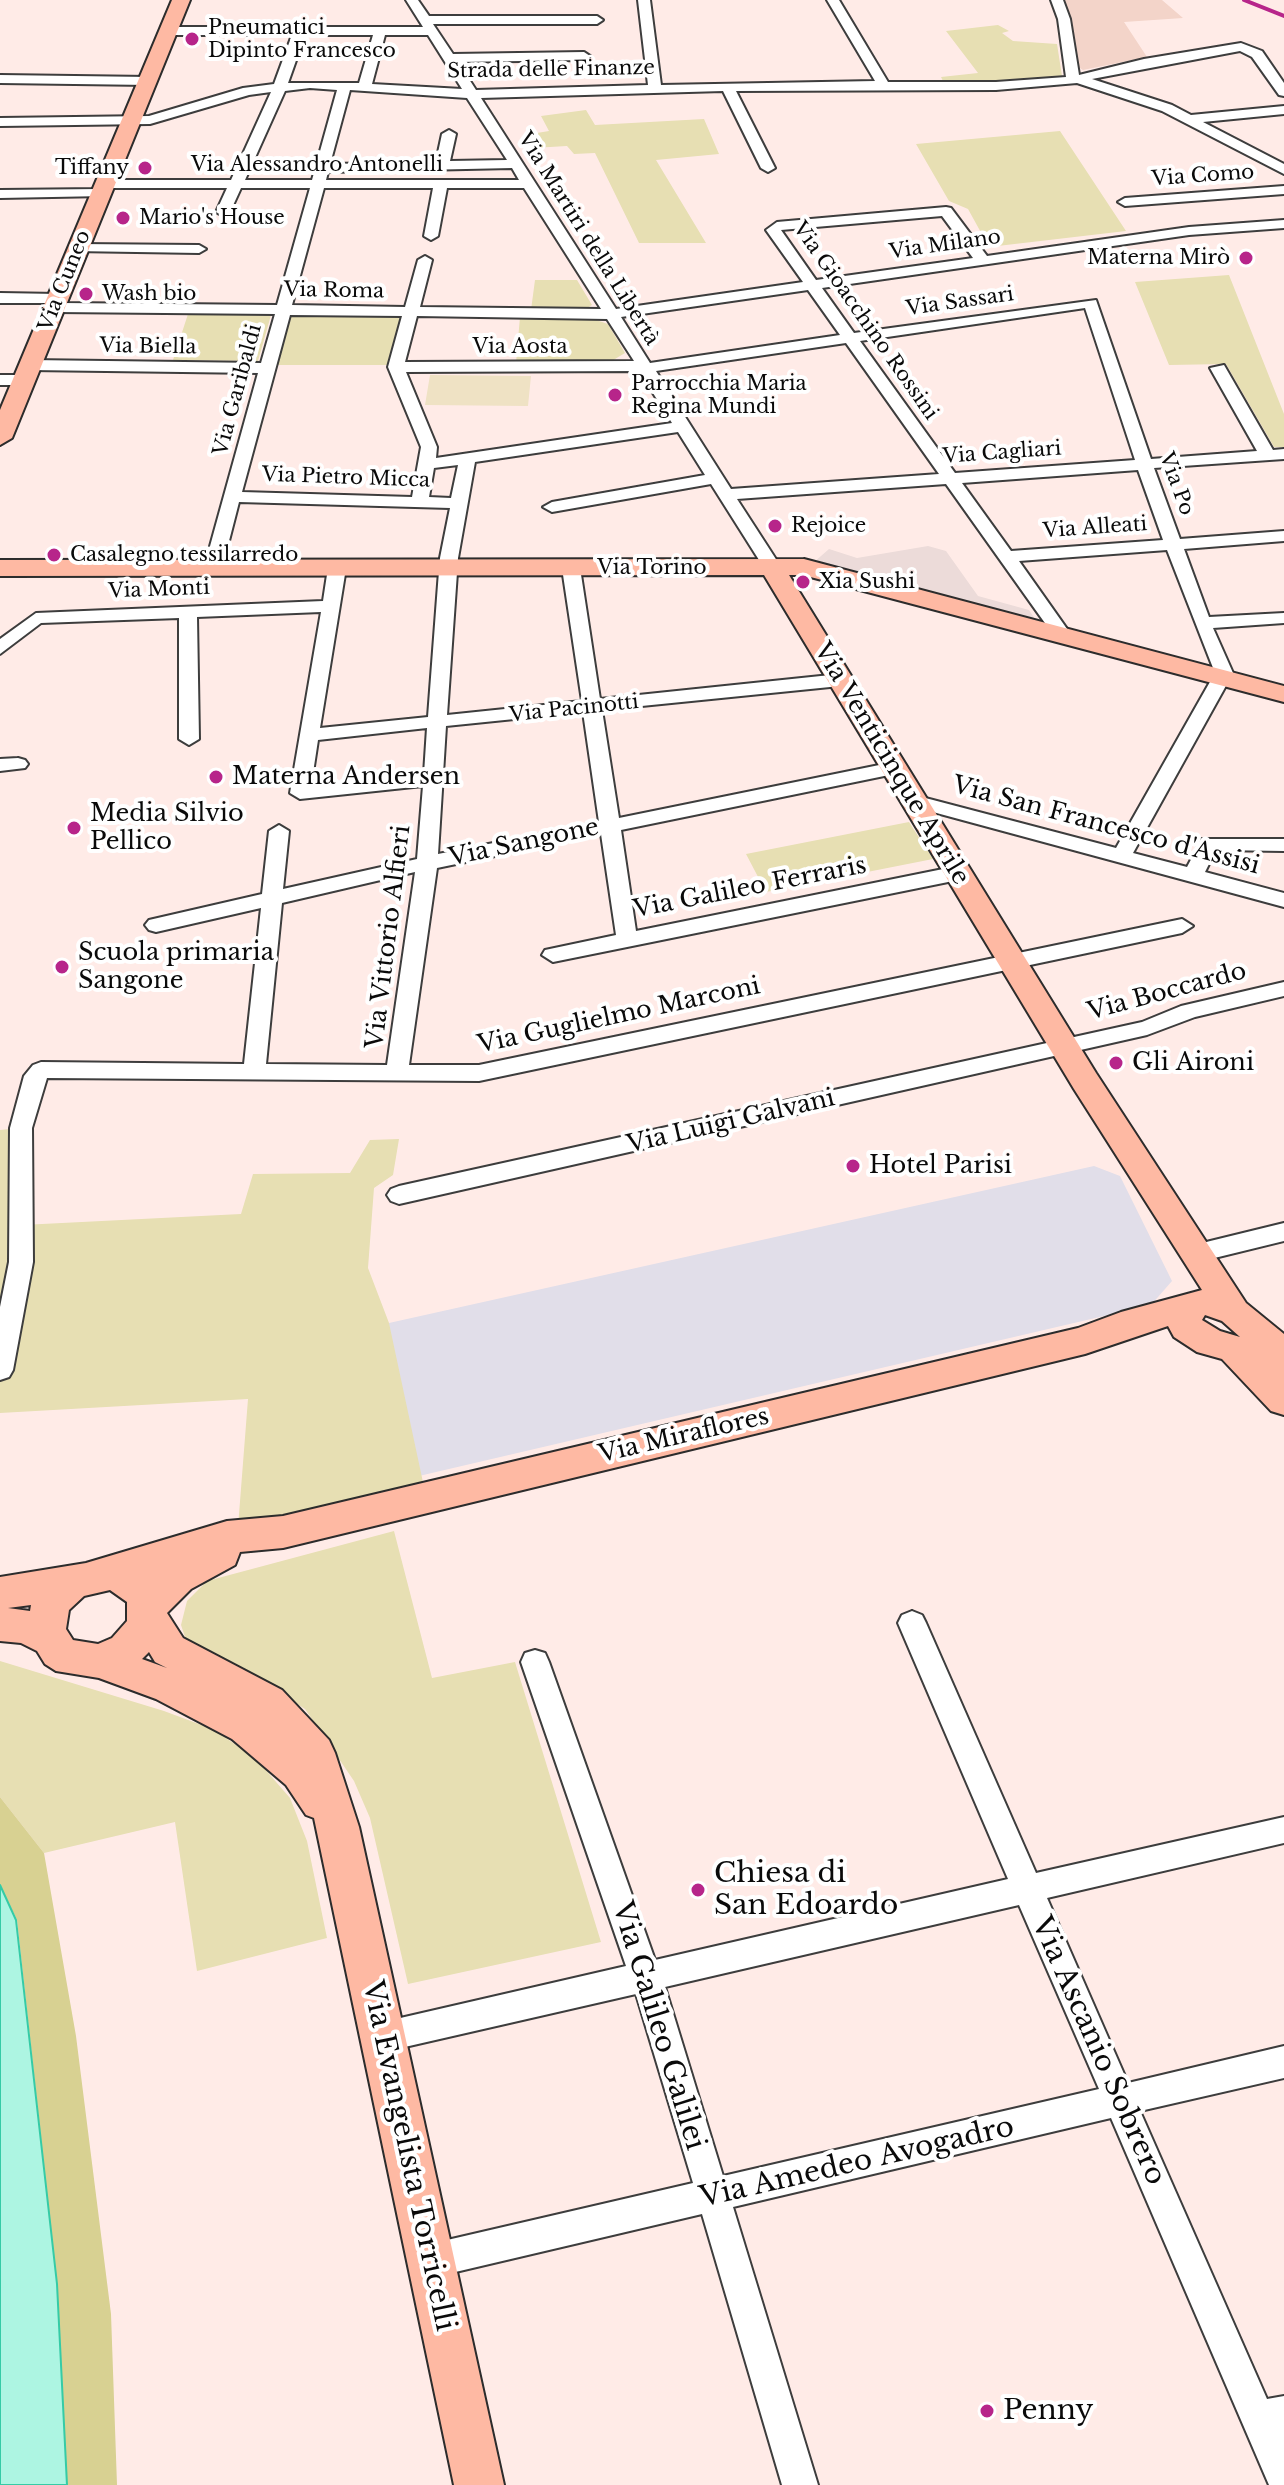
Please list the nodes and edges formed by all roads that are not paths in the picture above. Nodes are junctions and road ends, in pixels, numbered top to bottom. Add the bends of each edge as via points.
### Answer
1 (181, 0) edge
2 (412, 0) edge
3 (644, 0) edge
4 (833, 0) edge
5 (1057, 0) edge
6 (597, 20) dead end
7 (430, 27) junction
8 (169, 31) junction
9 (300, 31) junction
10 (380, 31) junction
11 (584, 56) dead end
12 (450, 58) junction
13 (0, 79) edge
14 (1076, 79) junction
15 (883, 84) junction
16 (345, 85) junction
17 (147, 86) junction
18 (280, 86) junction
19 (365, 86) junction
20 (728, 87) junction
21 (655, 89) junction
22 (0, 91) edge
23 (1284, 92) edge
24 (473, 94) junction
25 (1284, 110) edge
26 (1189, 119) junction
27 (0, 122) edge
28 (128, 122) junction
29 (449, 134) dead end
30 (1284, 154) edge
31 (1263, 156) junction
32 (517, 164) junction
33 (442, 166) junction
34 (323, 168) junction
35 (768, 168) dead end
36 (1284, 170) edge
37 (530, 184) junction
38 (441, 185) junction
39 (233, 186) junction
40 (318, 186) junction
41 (102, 188) junction
42 (1284, 190) edge
43 (0, 194) edge
44 (1173, 197) junction
45 (1125, 202) dead end
46 (223, 212) dead end
47 (1284, 224) edge
48 (1189, 231) junction
49 (431, 236) dead end
50 (78, 248) junction
51 (199, 249) dead end
52 (425, 260) dead end
53 (983, 261) junction
54 (809, 284) junction
55 (0, 298) edge
56 (56, 303) junction
57 (1091, 303) joint
58 (282, 311) junction
59 (413, 312) junction
60 (612, 314) junction
61 (848, 339) junction
62 (396, 367) junction
63 (645, 367) junction
64 (265, 368) junction
65 (1218, 368) dead end
66 (27, 372) junction
67 (0, 380) edge
68 (683, 426) junction
69 (0, 438) edge
70 (1276, 455) edge
71 (467, 459) junction
72 (428, 464) junction
73 (1146, 464) junction
74 (950, 480) junction
75 (718, 487) junction
76 (233, 497) junction
77 (420, 502) junction
78 (458, 503) junction
79 (552, 507) dead end
80 (1284, 536) edge
81 (1174, 544) junction
82 (1005, 557) junction
83 (1, 567) edge
84 (772, 567) junction
85 (213, 568) junction
86 (337, 568) junction
87 (450, 568) junction
88 (571, 568) junction
89 (331, 606) junction
90 (188, 610) junction
91 (1284, 618) edge
92 (1202, 623) junction
93 (1063, 636) junction
94 (0, 648) edge
95 (1223, 678) junction
96 (840, 680) junction
97 (1284, 694) edge
98 (591, 707) junction
99 (439, 722) junction
100 (308, 735) junction
101 (189, 739) dead end
102 (894, 768) junction
103 (434, 779) junction
104 (914, 801) junction
105 (610, 825) junction
106 (279, 831) dead end
107 (1284, 845) edge
108 (1121, 857) junction
109 (427, 863) junction
110 (958, 873) junction
111 (1192, 877) junction
112 (273, 897) junction
113 (1284, 900) edge
114 (156, 925) dead end
115 (1182, 926) dead end
116 (627, 939) junction
117 (553, 955) dead end
118 (1011, 960) junction
119 (1284, 989) edge
120 (1063, 1045) junction
121 (254, 1073) junction
122 (397, 1074) junction
123 (11, 1129) edge
124 (399, 1195) dead end
125 (1284, 1232) edge
126 (1194, 1254) junction
127 (1234, 1312) junction
128 (1187, 1317) junction
129 (1273, 1358) edge
130 (0, 1370) edge
131 (1284, 1401) edge
132 (283, 1532) junction
133 (86, 1578) junction
134 (0, 1593) edge
135 (149, 1612) junction
136 (912, 1623) dead end
137 (0, 1624) edge
138 (48, 1638) junction
139 (100, 1661) junction
140 (535, 1662) dead end
141 (338, 1827) junction
142 (1281, 1836) edge
143 (1028, 1890) junction
144 (646, 1975) junction
145 (383, 2037) junction
146 (1284, 2062) edge
147 (1120, 2101) junction
148 (711, 2197) junction
149 (430, 2261) junction
150 (1272, 2416) edge
151 (1284, 2479) edge
152 (479, 2485) edge
153 (800, 2485) edge

1 - 8 street, Via Cuneo
2 - 7 street, Via Martiri della Libertà
3 - 21 street
4 - 15 street
5 - 14 street
6 - 7 street via 484,20 473,27
7 - 10 street
7 - 12 street, Via Martiri della Libertà
8 - 9 street
8 - 17 street, Via Cuneo
9 - 10 street
9 - 18 street
10 - 19 street
11 - 12 street
12 - 24 street, Via Martiri della Libertà
13 - 17 street
14 - 15 street, Strada delle Finanze via 996,86
14 - 23 street, Strada delle Finanze via 1231,47 1250,49
14 - 26 street
15 - 20 street, Strada delle Finanze
16 - 18 street, Strada delle Finanze
16 - 19 street, Strada delle Finanze
16 - 34 street, Via Garibaldi
17 - 22 street
17 - 28 street, Via Cuneo
18 - 28 street, Strada delle Finanze via 160,119
18 - 39 street
19 - 24 street, Strada delle Finanze
20 - 21 street, Strada delle Finanze
20 - 35 street
21 - 24 street, Strada delle Finanze
24 - 32 street, Via Martiri della Libertà
25 - 26 street
26 - 31 street
27 - 28 street, Strada delle Finanze
28 - 41 street, Via Cuneo
29 - 33 street
30 - 31 street
31 - 36 street
32 - 33 street
32 - 37 street, Via Martiri della Libertà
33 - 34 street
34 - 40 street, Via Garibaldi
37 - 38 street, Via Alessandro Antonelli
37 - 60 street, Via Martiri della Libertà
38 - 40 street, Via Alessandro Antonelli
38 - 49 street
39 - 40 street, Via Alessandro Antonelli
39 - 41 street, Via Alessandro Antonelli
39 - 46 street
40 - 58 street, Via Garibaldi
41 - 43 street, Via Alessandro Antonelli
41 - 50 street, Via Cuneo
42 - 44 street, Via Como
44 - 45 street, Via Como
44 - 48 street
47 - 48 street, Via Milano
48 - 53 street, Via Milano
50 - 51 street
50 - 56 street, Via Cuneo
52 - 59 street
53 - 54 street, Via Milano
53 - 54 street, Via Gioacchino Rossini via 946,211 777,226 773,230
54 - 60 street, Via Milano
54 - 61 street, Via Gioacchino Rossini
55 - 56 street, Via Roma
56 - 58 street, Via Roma
56 - 66 street, Via Cuneo
57 - 61 street, Via Sassari
57 - 73 street, Via Po
58 - 59 street, Via Roma
58 - 64 street, Via Garibaldi
59 - 60 street, Via Roma
59 - 62 street
60 - 63 street, Via Martiri della Libertà
61 - 63 street, Via Sassari
61 - 74 street, Via Gioacchino Rossini
62 - 63 street, Via Aosta
62 - 72 street via 429,447
63 - 68 street, Via Martiri della Libertà
64 - 66 street, Via Biella
64 - 76 street, Via Garibaldi
65 - 70 street
66 - 67 street, Via Biella
66 - 69 street, Via Cuneo
68 - 71 street
68 - 75 street, Via Martiri della Libertà
70 - 73 street, Via Cagliari
71 - 72 street
71 - 78 street, Via Vittorio Alfieri
72 - 77 street
73 - 74 street, Via Cagliari
73 - 81 street, Via Po
74 - 75 street, Via Cagliari
74 - 82 street, Via Gioacchino Rossini
75 - 79 street, Via Cagliari
75 - 84 street, Via Martiri della Libertà
76 - 77 street, Via Pietro Micca
76 - 85 street, Via Garibaldi
77 - 78 street, Via Pietro Micca
78 - 87 street, Via Vittorio Alfieri
80 - 81 street, Via Alleati
81 - 82 street, Via Alleati
81 - 92 street, Via Po
82 - 93 street, Via Gioacchino Rossini
83 - 85 street, Via Torino
84 - 88 street, Via Torino
84 - 93 street, Via Torino via 828,572
84 - 96 street, Via Venticinque Aprile
85 - 86 street, Via Torino
86 - 87 street, Via Torino
86 - 89 street
87 - 88 street, Via Torino
87 - 99 street, Via Vittorio Alfieri
88 - 98 street
89 - 90 street, Via Monti
89 - 100 street
90 - 94 street, Via Monti via 36,618
90 - 101 street
91 - 92 street
92 - 95 street, Via Po
93 - 95 street, Via Torino
95 - 97 street, Via Torino
95 - 108 street
96 - 98 street, Via Pacinotti
96 - 102 street, Via Venticinque Aprile
98 - 99 street, Via Pacinotti
98 - 105 street
99 - 100 street, Via Pacinotti
99 - 103 street, Via Vittorio Alfieri
100 - 103 street via 300,793
102 - 104 street, Via Venticinque Aprile
102 - 105 street, Via Sangone
103 - 109 street, Via Vittorio Alfieri
104 - 108 street, Via San Francesco d'Assisi
104 - 110 street, Via Venticinque Aprile
105 - 109 street, Via Sangone
105 - 116 street
106 - 112 street
107 - 111 street via 1209,843
108 - 111 street, Via San Francesco d'Assisi
109 - 112 street, Via Sangone
109 - 122 street, Via Vittorio Alfieri
110 - 116 street, Via Galileo Ferraris
110 - 118 street, Via Venticinque Aprile
111 - 113 street, Via San Francesco d'Assisi
112 - 114 street, Via Sangone
112 - 121 street
115 - 118 street
116 - 117 street, Via Galileo Ferraris
118 - 120 street, Via Venticinque Aprile
118 - 122 street, Via Guglielmo Marconi via 479,1073
119 - 120 street, Via Boccardo via 1189,1011 1147,1028
120 - 124 street, Via Luigi Galvani
120 - 126 street, Via Venticinque Aprile
121 - 122 street, Via Guglielmo Marconi
121 - 123 street, Via Guglielmo Marconi via 41,1070
123 - 130 street via 21,1262
125 - 126 street
126 - 127 street, Via Venticinque Aprile
126 - 128 street
127 - 128 street, Via Miraflores via 1213,1302
127 - 129 street
128 - 129 street via 1234,1349
128 - 132 street, Via Miraflores via 1116,1342 1085,1340
129 - 131 street
132 - 133 street, Via Miraflores via 227,1537
132 - 135 street, Via Miraflores via 200,1563 177,1578
133 - 134 street, Via Miraflores
133 - 135 street via 119,1575 137,1585
133 - 138 street via 51,1603
135 - 139 street via 137,1640
135 - 141 street, Via Evangelista Torricelli via 169,1650 268,1702 315,1753
136 - 143 street, Via Ascanio Sobrero
137 - 138 street via 27,1627
138 - 139 street via 70,1659
139 - 141 street, Via Evangelista Torricelli via 170,1687 246,1726 301,1772
140 - 144 street, Via Galileo Galilei
141 - 145 street, Via Evangelista Torricelli
142 - 143 street
143 - 144 street
143 - 147 street, Via Ascanio Sobrero
144 - 145 street
144 - 148 street, Via Galileo Galilei
145 - 149 street, Via Evangelista Torricelli
146 - 147 street, Via Amedeo Avogadro
147 - 148 street, Via Amedeo Avogadro
147 - 150 street, Via Ascanio Sobrero
148 - 149 street, Via Amedeo Avogadro
148 - 153 street, Via Galileo Galilei
149 - 152 street, Via Evangelista Torricelli
150 - 151 street, Via Ascanio Sobrero

